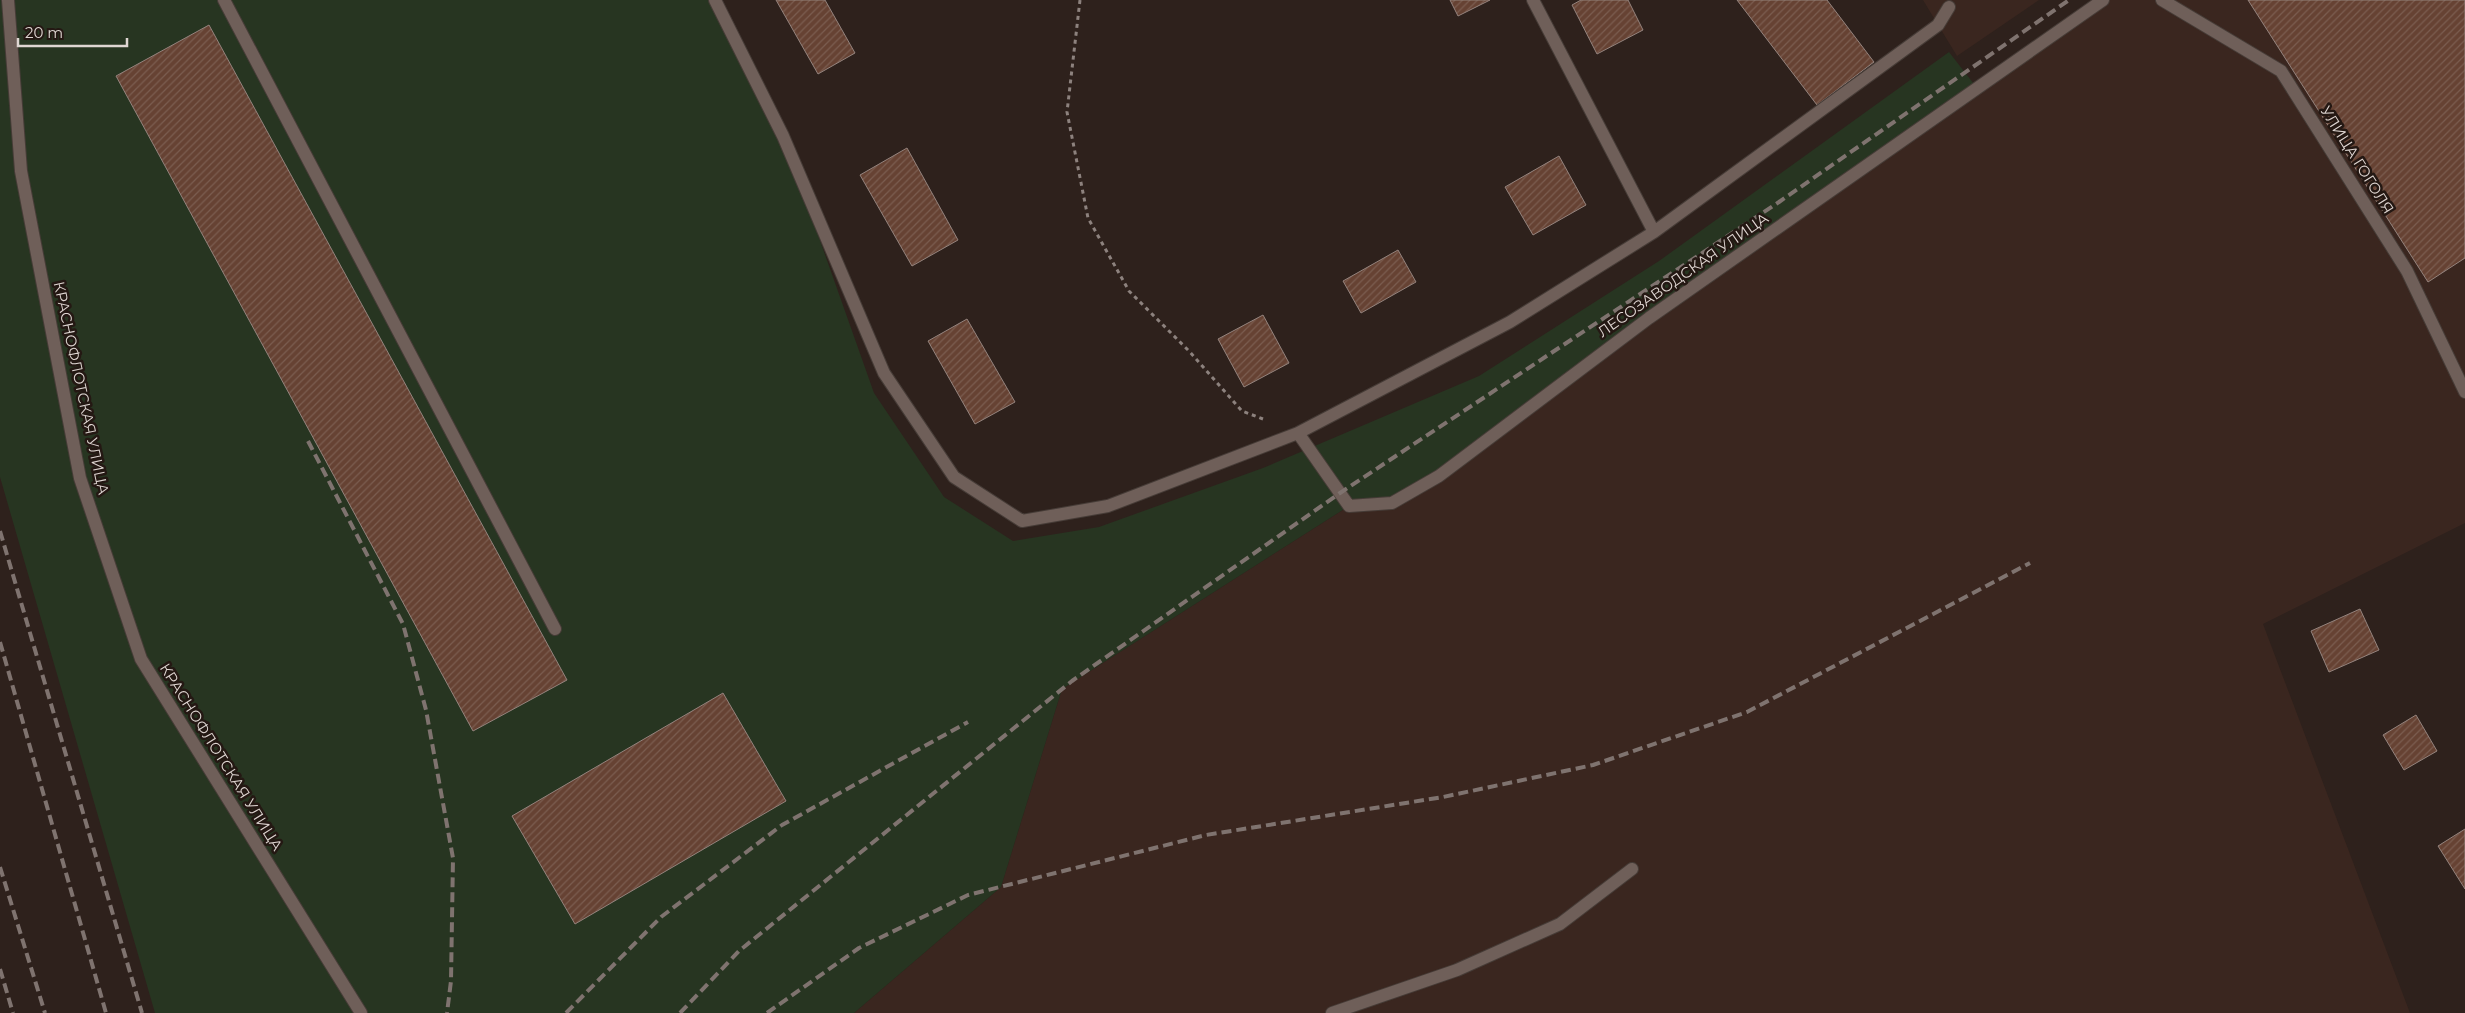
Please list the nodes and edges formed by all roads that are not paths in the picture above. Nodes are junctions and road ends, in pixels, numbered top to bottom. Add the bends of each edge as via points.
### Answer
1 (8, 0) edge
2 (224, 0) edge
3 (714, 0) edge
4 (1533, 0) edge
5 (2103, 0) edge
6 (2162, 0) edge
7 (1948, 7) dead end
8 (1654, 232) junction
9 (2465, 392) edge
10 (1298, 433) junction
11 (555, 628) dead end
12 (1632, 869) dead end
13 (361, 1013) edge
14 (1332, 1013) edge

1 - 13 street, КРАСНОФЛОТСКАЯ УЛИЦА via 20,171 80,478 140,659
2 - 11 street
3 - 10 street via 783,136 884,373 954,477 1022,521 1108,506
4 - 8 street
5 - 10 street, ЛЕСОЗАВОДСКАЯ УЛИЦА via 1648,318 1439,476 1392,503 1349,506
6 - 9 street, УЛИЦА ГОГОЛЯ via 2282,71 2407,271
7 - 8 street via 1938,25
8 - 10 street via 1510,322
12 - 14 street via 1560,924 1457,970

